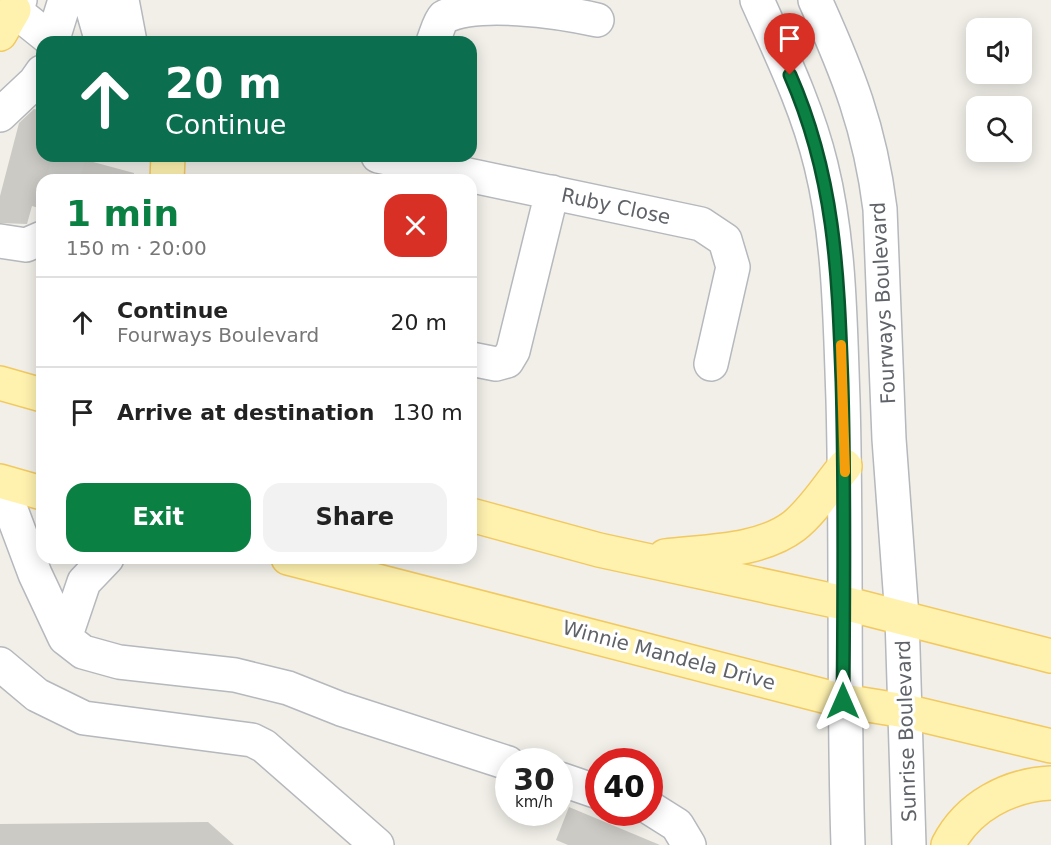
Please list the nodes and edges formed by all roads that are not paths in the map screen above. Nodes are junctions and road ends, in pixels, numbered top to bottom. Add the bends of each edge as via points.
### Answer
1 (65, 0) edge
2 (90, 0) edge
3 (122, 0) edge
4 (757, 0) edge
5 (815, 0) edge
6 (11, 15) edge
7 (597, 20) dead end
8 (45, 36) edge
9 (54, 36) edge
10 (100, 36) edge
11 (129, 36) edge
12 (436, 36) edge
13 (36, 81) edge
14 (0, 115) edge
15 (383, 163) edge
16 (447, 174) edge
17 (477, 179) edge
18 (552, 192) junction
19 (0, 241) edge
20 (36, 241) edge
21 (477, 360) edge
22 (711, 364) dead end
23 (0, 383) edge
24 (36, 393) edge
25 (845, 466) junction
26 (0, 481) edge
27 (36, 491) edge
28 (0, 493) edge
29 (477, 517) edge
30 (639, 559) junction
31 (101, 564) edge
32 (311, 564) edge
33 (844, 603) junction
34 (902, 617) junction
35 (65, 638) junction
36 (1051, 656) edge
37 (0, 664) edge
38 (843, 701) junction
39 (905, 711) junction
40 (1051, 746) edge
41 (495, 759) edge
42 (1051, 783) edge
43 (663, 816) edge
44 (376, 845) edge
45 (689, 845) edge
46 (848, 845) edge
47 (909, 845) edge
48 (948, 845) edge

1 - 9 street
2 - 10 street
3 - 11 street
4 - 25 street via 799,93 821,163 834,227
5 - 34 street, Fourways Boulevard via 849,75 875,171
6 - 8 street
7 - 12 street via 528,4 494,1 459,8 443,18
13 - 14 street
15 - 16 street, Ruby Close
17 - 18 street, Ruby Close
18 - 21 street via 513,351 507,361 496,364
18 - 22 street, Ruby Close via 701,224 725,240 733,267
19 - 20 street via 26,245
23 - 24 main road
25 - 30 main road via 794,526 772,538 737,547
25 - 33 street
26 - 27 main road
28 - 35 street via 10,507
29 - 30 main road
30 - 33 main road
31 - 35 street via 84,582
32 - 38 main road, Winnie Mandela Drive
33 - 34 main road
33 - 38 street
34 - 36 main road
34 - 39 street, Sunrise Boulevard
35 - 41 street via 83,652 101,658 235,675 288,688
37 - 44 street via 37,695 84,718 252,740 264,746
38 - 39 main road, Winnie Mandela Drive
38 - 46 street
39 - 40 main road, Winnie Mandela Drive
39 - 47 street, Sunrise Boulevard
42 - 48 main road via 1031,784 1003,793 974,811
43 - 45 street via 677,825

